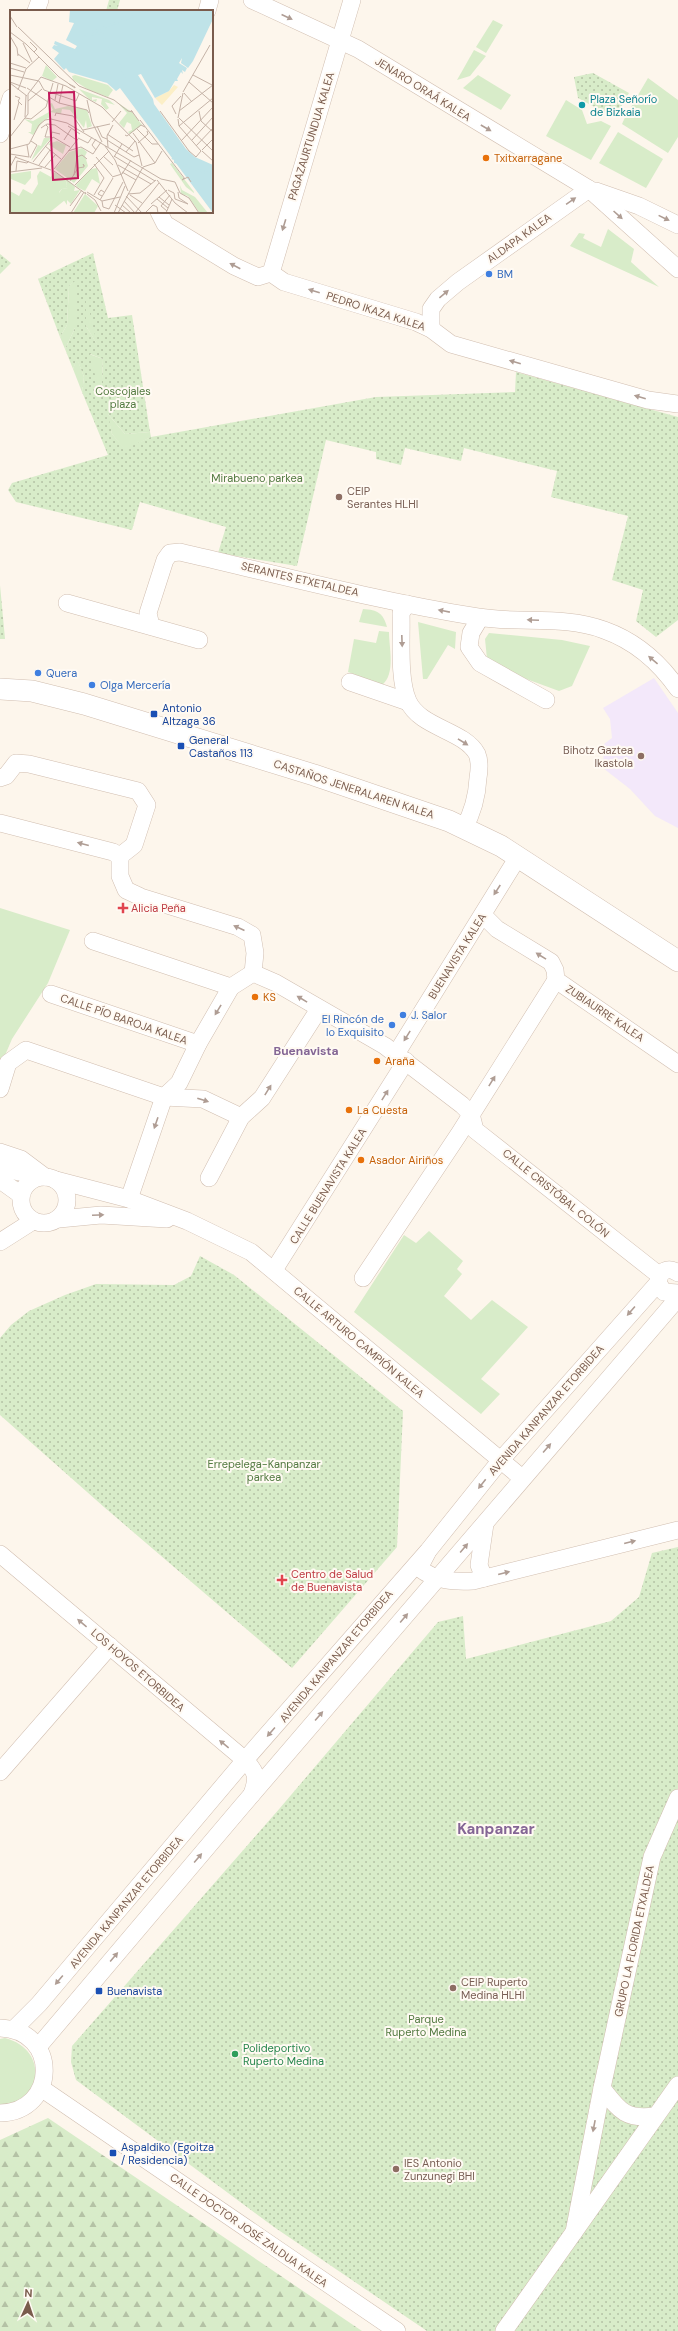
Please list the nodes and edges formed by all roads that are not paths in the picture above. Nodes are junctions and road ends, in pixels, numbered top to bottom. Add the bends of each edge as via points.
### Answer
1 (40, 0) edge
2 (210, 0) edge
3 (252, 0) edge
4 (352, 0) edge
5 (36, 10) edge
6 (207, 10) edge
7 (340, 41) junction
8 (10, 102) edge
9 (0, 134) edge
10 (589, 189) junction
11 (160, 213) edge
12 (678, 225) edge
13 (678, 269) edge
14 (271, 273) junction
15 (431, 329) junction
16 (678, 404) edge
17 (66, 603) dead end
18 (407, 604) junction
19 (480, 618) junction
20 (151, 626) junction
21 (199, 640) dead end
22 (350, 682) dead end
23 (0, 689) edge
24 (678, 689) edge
25 (546, 700) dead end
26 (408, 702) junction
27 (0, 778) edge
28 (0, 823) edge
29 (464, 828) junction
30 (120, 856) junction
31 (518, 857) junction
32 (483, 915) junction
33 (93, 941) dead end
34 (678, 961) edge
35 (253, 973) junction
36 (556, 980) junction
37 (232, 987) junction
38 (50, 994) dead end
39 (319, 1009) junction
40 (198, 1044) junction
41 (401, 1058) junction
42 (678, 1064) edge
43 (0, 1089) edge
44 (164, 1097) junction
45 (467, 1110) junction
46 (241, 1117) junction
47 (0, 1152) edge
48 (0, 1168) edge
49 (48, 1178) junction
50 (209, 1178) dead end
51 (0, 1180) edge
52 (22, 1195) junction
53 (129, 1199) junction
54 (59, 1219) junction
55 (33, 1221) junction
56 (187, 1221) junction
57 (0, 1242) edge
58 (274, 1270) junction
59 (678, 1273) edge
60 (363, 1278) dead end
61 (658, 1279) junction
62 (676, 1294) edge
63 (500, 1461) junction
64 (522, 1478) junction
65 (485, 1521) junction
66 (678, 1530) edge
67 (428, 1551) junction
68 (0, 1554) edge
69 (439, 1577) junction
70 (484, 1578) junction
71 (110, 1646) junction
72 (245, 1760) junction
73 (0, 1772) edge
74 (251, 1796) junction
75 (678, 1798) edge
76 (7, 2028) edge
77 (38, 2048) junction
78 (678, 2085) edge
79 (41, 2088) junction
80 (602, 2088) junction
81 (0, 2113) edge
82 (655, 2116) junction
83 (574, 2232) junction
84 (397, 2331) edge
85 (504, 2331) edge

1 - 5 street
2 - 6 street
3 -> 7 street, JENARO ORAÁ KALEA
4 - 7 street, PAGAZAURTUNDUA KALEA
7 -> 10 street, JENARO ORAÁ KALEA via 358,49
7 -> 14 street, PAGAZAURTUNDUA KALEA
8 - 9 street
10 -> 12 street, JENARO ORAÁ KALEA via 639,206
10 -> 13 street, JENARO ORAÁ KALEA
15 -> 10 street, ALDAPA KALEA via 431,309 438,299
14 -> 11 street via 258,277 234,266 165,224
15 -> 14 street, PEDRO IKAZA KALEA via 416,322 284,282
16 -> 15 street, PEDRO IKAZA KALEA via 648,400 451,344
17 - 20 street
19 -> 18 street, SERANTES ETXETALDEA
18 - 20 street, SERANTES ETXETALDEA via 180,552 170,553 165,560 148,613
18 -> 26 street via 401,613 403,686
24 -> 19 street, SERANTES ETXETALDEA via 665,670 637,646 604,630 568,621
19 - 25 street via 471,633 469,647 480,663
20 - 21 street
22 - 26 street
23 - 29 street, CASTAÑOS JENERALAREN KALEA via 32,691 84,704 314,775
26 -> 29 street via 420,715 468,744 477,755 477,796
27 - 30 street via 6,776 16,763 29,764 138,792 147,805 134,845
30 -> 28 street via 113,852
29 - 31 street, CASTAÑOS JENERALAREN KALEA
35 -> 30 street via 255,953 252,935 238,927 126,890 120,876
31 -> 32 street, BUENAVISTA KALEA
31 - 34 street, CASTAÑOS JENERALAREN KALEA
36 -> 32 street, ZUBIAURRE KALEA via 551,962 497,929
32 -> 41 street, BUENAVISTA KALEA
33 - 37 street
35 - 37 street
39 -> 35 street via 276,983
36 - 42 street, ZUBIAURRE KALEA
45 -> 36 street
37 -> 40 street
38 - 40 street, CALLE PÍO BAROJA KALEA
39 - 41 street
46 -> 39 street via 262,1098
40 - 44 street via 179,1083
41 - 45 street
58 -> 41 street, CALLE BUENAVISTA KALEA
43 - 44 street via 8,1063 26,1050
44 -> 46 street via 203,1099
44 -> 53 street
45 - 60 street via 399,1227
45 - 61 street, CALLE CRISTÓBAL COLÓN via 475,1130
46 - 50 street
47 - 49 street via 21,1159
48 - 49 street, CALLE ARTURO CAMPIÓN KALEA
49 - 52 street via 30,1182
49 - 53 street, CALLE ARTURO CAMPIÓN KALEA
49 - 54 street via 66,1191 68,1199 64,1213
51 - 52 street
52 - 55 street via 21,1205 25,1214
53 - 56 street, CALLE ARTURO CAMPIÓN KALEA
54 - 55 street via 46,1224
54 -> 56 street, CALLE ARTURO CAMPIÓN KALEA via 101,1215
55 - 57 street
56 - 58 street, CALLE ARTURO CAMPIÓN KALEA via 251,1252
58 - 63 street, CALLE ARTURO CAMPIÓN KALEA
59 - 61 street via 669,1269
61 - 62 street, CALLE CRISTÓBAL COLÓN via 661,1290
61 -> 63 street, AVENIDA KANPANZAR ETORBIDEA
64 -> 62 street
63 - 64 street, CALLE ARTURO CAMPIÓN KALEA
63 -> 67 street, AVENIDA KANPANZAR ETORBIDEA
64 - 65 street
69 -> 65 street
65 - 70 street via 479,1565
70 -> 66 street
67 - 69 street via 419,1568
67 -> 72 street, AVENIDA KANPANZAR ETORBIDEA
71 -> 68 street, LOS HOYOS ETORBIDEA
69 - 70 street via 451,1582
74 -> 69 street
72 -> 71 street, LOS HOYOS ETORBIDEA
71 - 73 street
72 - 74 street, LOS HOYOS ETORBIDEA via 254,1770 256,1782
72 -> 76 street, AVENIDA KANPANZAR ETORBIDEA via 39,2004
77 -> 74 street
75 - 80 street, GRUPO LA FLORIDA ETXALDEA via 652,1857
76 - 77 street via 24,2033
77 - 79 street via 44,2061 45,2075
78 - 82 street, GRUPO LA FLORIDA ETXALDEA
79 - 81 street via 33,2100 22,2108
79 - 84 street, CALLE DOCTOR JOSÉ ZALDUA KALEA
80 - 82 street via 620,2111 639,2118
80 -> 83 street, GRUPO LA FLORIDA ETXALDEA
82 - 83 street, GRUPO LA FLORIDA ETXALDEA
83 - 85 street, GRUPO LA FLORIDA ETXALDEA

